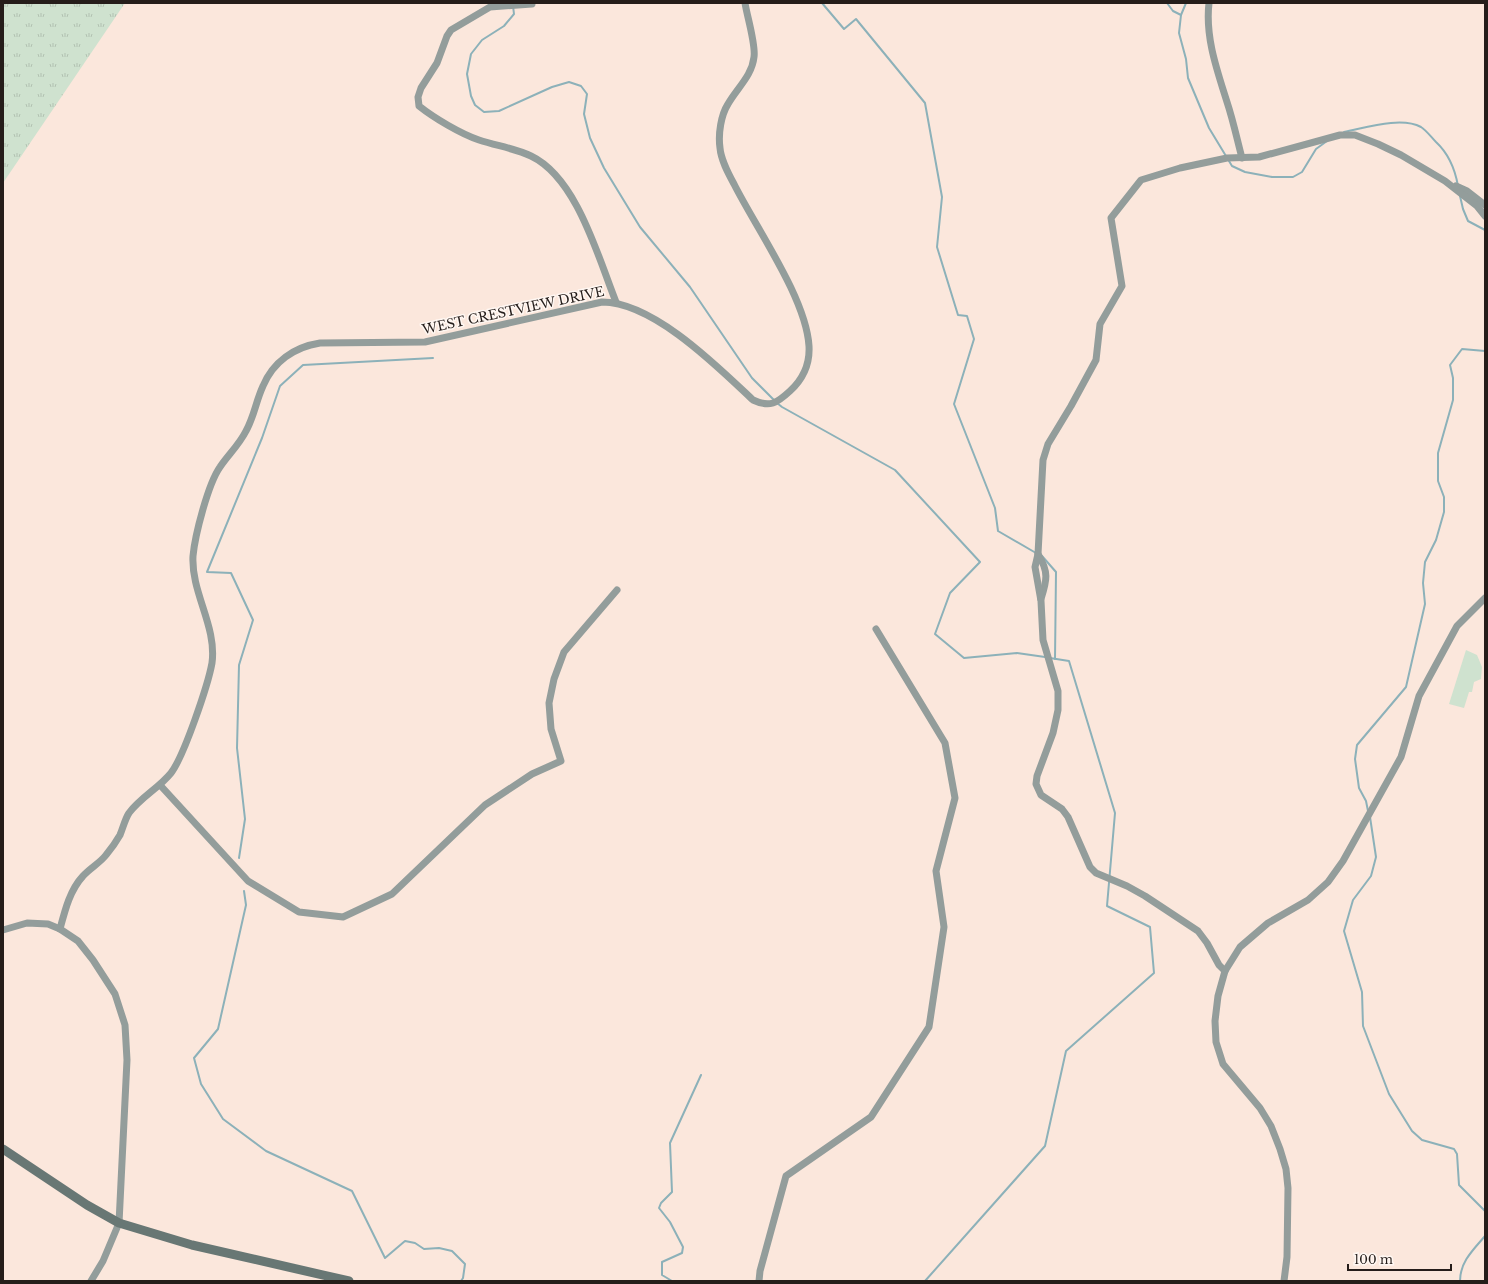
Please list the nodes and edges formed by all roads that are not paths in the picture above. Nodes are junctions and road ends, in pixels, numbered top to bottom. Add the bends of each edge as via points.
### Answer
1 (745, 3) edge
2 (1209, 3) edge
3 (532, 4) edge
4 (1242, 158) junction
5 (1444, 181) junction
6 (1485, 205) edge
7 (1485, 216) edge
8 (616, 302) junction
9 (1038, 554) junction
10 (617, 590) dead end
11 (1485, 598) edge
12 (1041, 601) junction
13 (876, 629) dead end
14 (160, 785) junction
15 (60, 929) junction
16 (3, 930) edge
17 (1225, 971) junction
18 (3, 1149) edge
19 (119, 1223) junction
20 (91, 1281) edge
21 (349, 1281) edge
22 (759, 1281) edge
23 (1284, 1281) edge

1 - 8 street, WEST CRESTVIEW DRIVE via 755,55 752,68 727,104 720,133 720,149 740,196 798,305 809,345 808,363 804,373 796,386 781,400 762,404 753,400 690,343 647,316
2 - 4 street via 1207,16 1217,71
3 - 8 street via 490,7 451,30 446,36 437,63 421,88 419,106 470,136 531,156 555,174 570,192 578,207
4 - 5 street via 1259,157 1340,135 1355,135 1395,152
4 - 9 street via 1227,158 1141,180 1111,218 1122,286 1100,324 1096,360 1048,444 1043,460
5 - 6 street via 1467,191
5 - 7 street via 1477,206
8 - 14 street, WEST CRESTVIEW DRIVE via 602,302 425,342 306,345 282,359 263,385 250,425 241,441 219,468 210,488 193,557 194,580 209,625 212,663 185,745 172,772
9 - 12 street via 1035,575
9 - 12 street via 1046,570
10 - 14 street via 564,652 554,679 549,703 550,729 561,761 532,774 485,805 392,894 343,917 299,912 248,881
11 - 17 street via 1457,626 1419,696 1401,757 1343,861 1328,882 1308,900 1268,923 1240,947
12 - 17 street via 1042,630 1058,691 1058,710 1036,784 1038,790 1068,817 1090,867 1096,873 1146,896 1198,931
13 - 22 street via 945,743 955,798 936,871 944,926 929,1027 871,1117 786,1176
14 - 15 street, WEST CRESTVIEW DRIVE via 128,814 119,837 105,857 83,876 66,908
15 - 16 street via 48,924 27,923
15 - 19 street via 78,941 93,960 115,994 125,1024 127,1060
17 - 23 street via 1218,996 1216,1042 1223,1064 1260,1108 1271,1126 1286,1169 1287,1257
18 - 19 street via 87,1205
19 - 20 street
19 - 21 street via 192,1245

